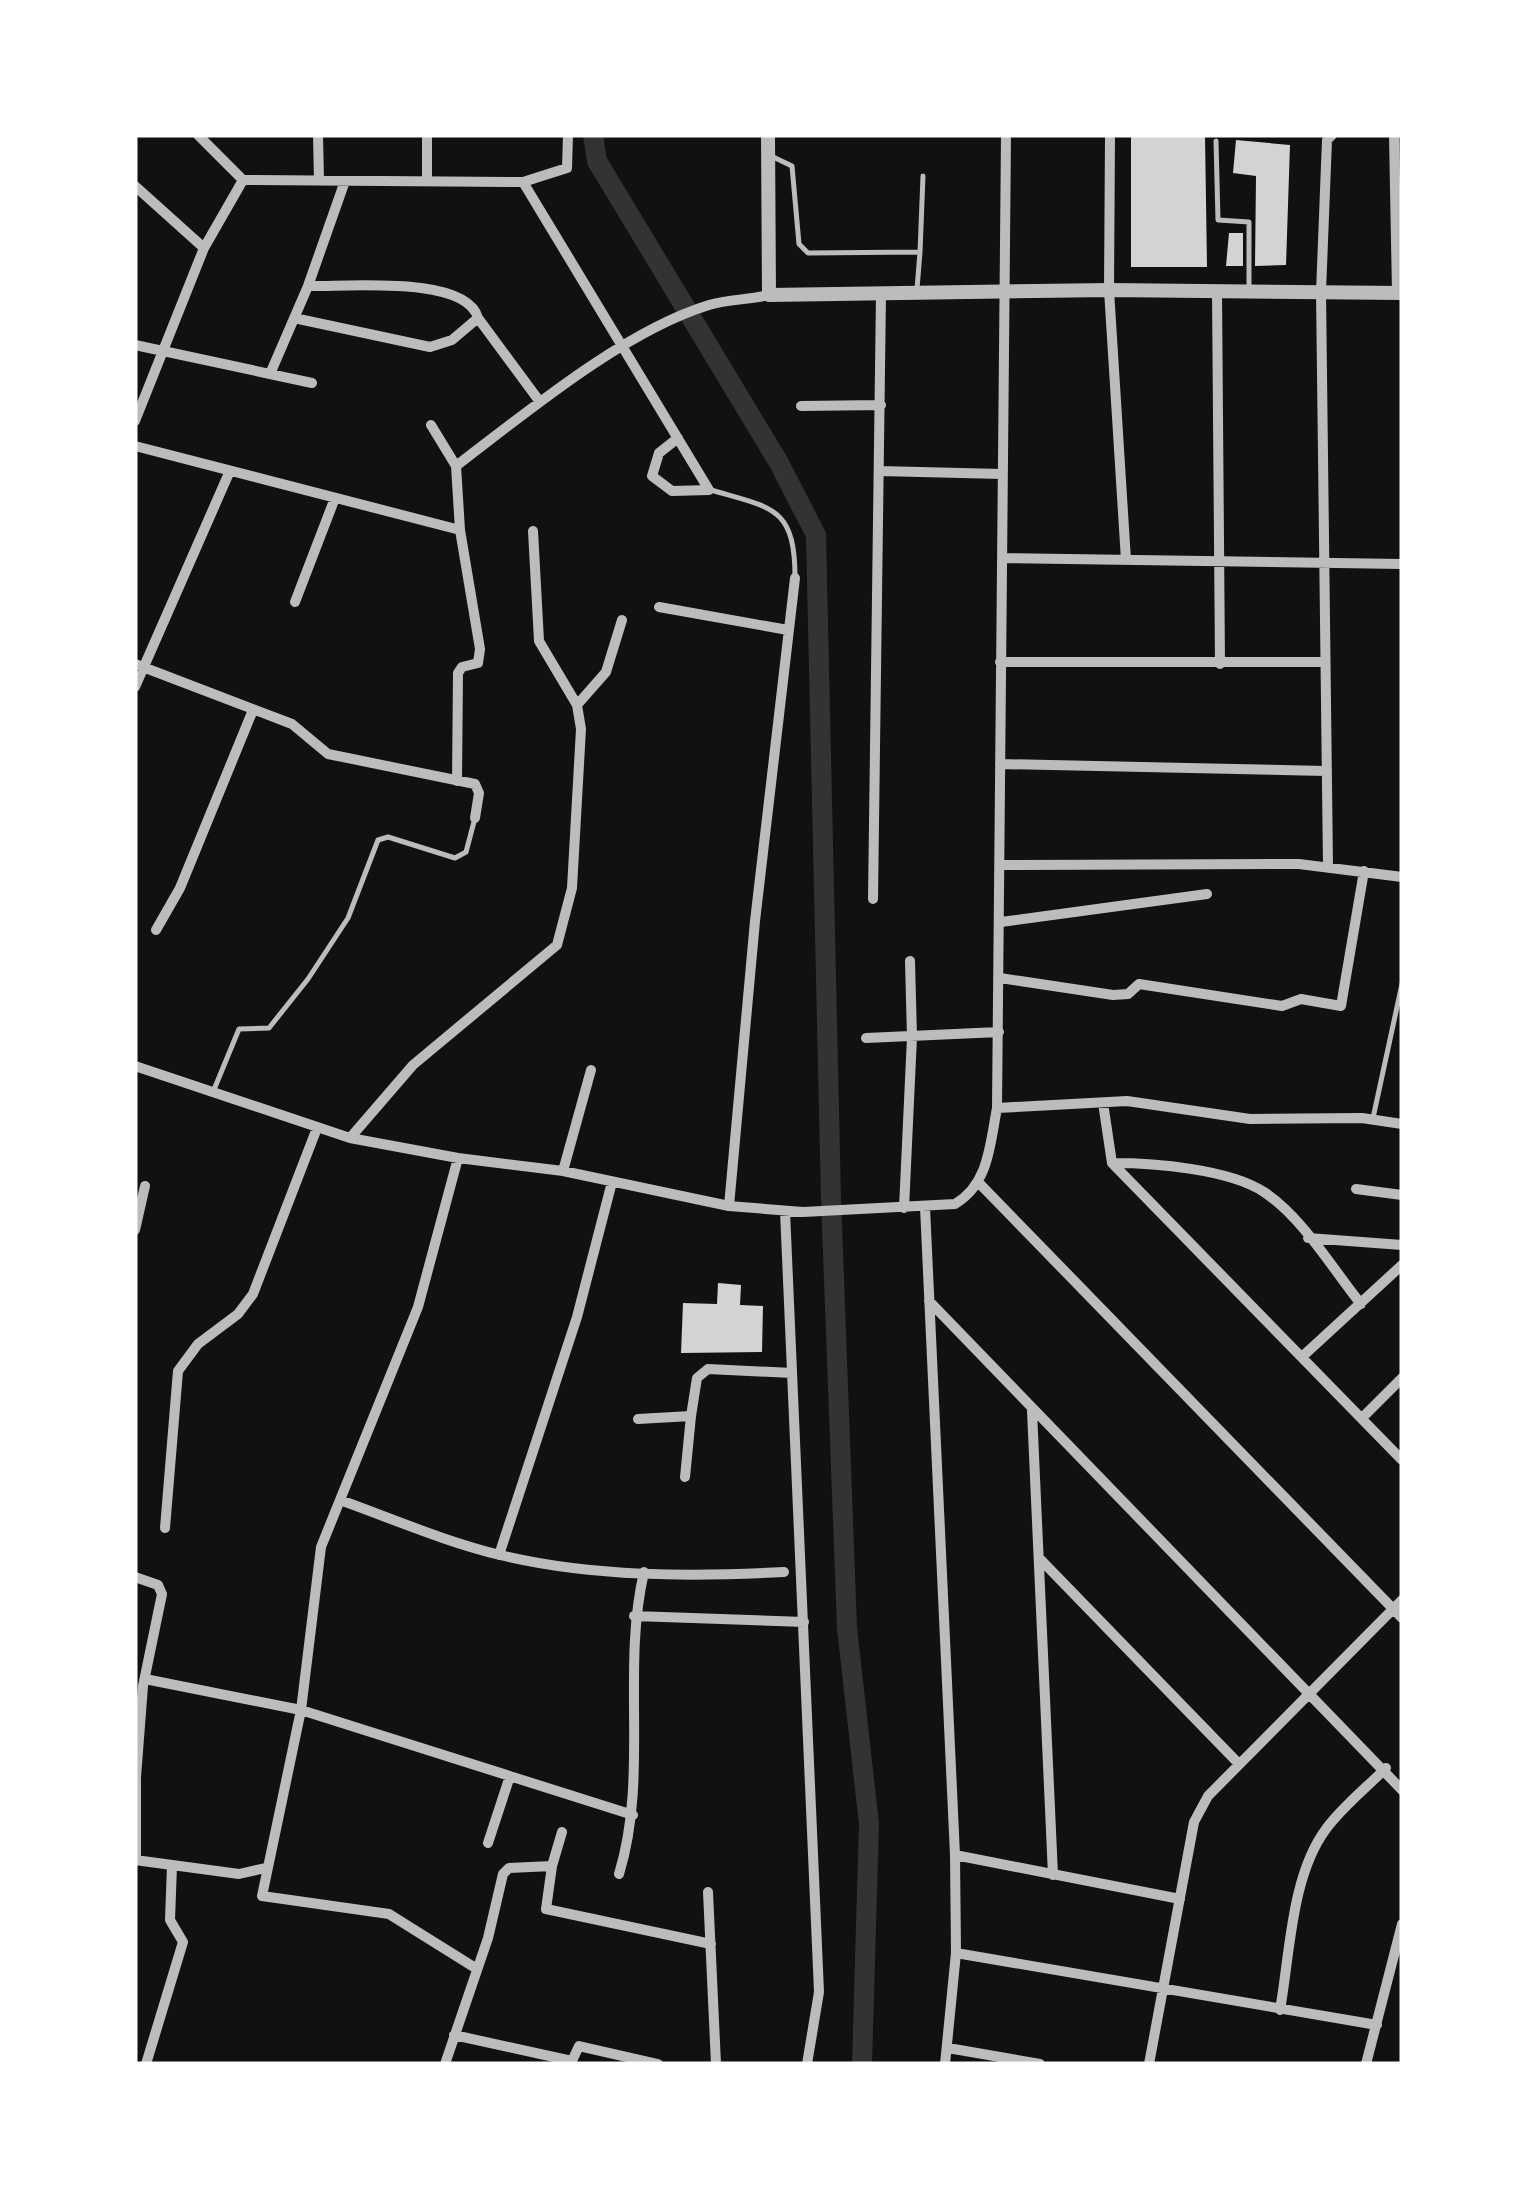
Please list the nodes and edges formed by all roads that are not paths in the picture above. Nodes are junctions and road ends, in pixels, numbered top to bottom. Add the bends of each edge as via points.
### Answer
1 (198, 135) edge
2 (318, 135) edge
3 (427, 135) edge
4 (568, 135) edge
5 (768, 135) edge
6 (1006, 135) edge
7 (1110, 135) edge
8 (1394, 135) edge
9 (1325, 136) edge
10 (1216, 141) dead end
11 (768, 155) junction
12 (923, 176) dead end
13 (244, 180) junction
14 (318, 180) junction
15 (345, 181) junction
16 (428, 182) junction
17 (524, 182) junction
18 (135, 186) edge
19 (204, 248) junction
20 (920, 252) junction
21 (308, 286) junction
22 (1108, 290) junction
23 (1249, 291) junction
24 (1218, 292) junction
25 (1321, 292) junction
26 (1399, 293) edge
27 (881, 294) junction
28 (917, 294) junction
29 (1006, 294) junction
30 (769, 295) junction
31 (294, 318) junction
32 (478, 318) junction
33 (135, 344) edge
34 (624, 347) junction
35 (163, 353) junction
36 (270, 374) junction
37 (312, 383) dead end
38 (540, 402) junction
39 (881, 405) junction
40 (802, 406) dead end
41 (135, 421) edge
42 (432, 425) dead end
43 (678, 438) junction
44 (135, 446) edge
45 (456, 466) junction
46 (879, 471) junction
47 (229, 473) junction
48 (1002, 474) junction
49 (708, 490) junction
50 (335, 498) junction
51 (460, 530) junction
52 (533, 531) dead end
53 (1002, 558) junction
54 (1126, 560) junction
55 (1219, 561) junction
56 (1323, 561) junction
57 (1402, 564) edge
58 (795, 578) joint
59 (295, 602) dead end
60 (658, 607) dead end
61 (622, 620) dead end
62 (788, 630) junction
63 (1000, 662) junction
64 (1324, 662) junction
65 (1220, 664) junction
66 (139, 666) edge
67 (135, 687) edge
68 (577, 705) junction
69 (253, 710) junction
70 (1000, 764) junction
71 (1326, 771) junction
72 (457, 781) junction
73 (475, 818) joint
74 (1002, 866) junction
75 (1328, 866) junction
76 (1364, 871) junction
77 (1402, 877) edge
78 (1207, 894) dead end
79 (873, 899) dead end
80 (1001, 922) junction
81 (156, 930) dead end
82 (910, 961) dead end
83 (1000, 978) junction
84 (1402, 984) edge
85 (999, 1032) junction
86 (912, 1037) junction
87 (866, 1038) dead end
88 (135, 1066) edge
89 (591, 1070) dead end
90 (212, 1094) junction
91 (1104, 1103) junction
92 (997, 1108) junction
93 (1372, 1120) junction
94 (1402, 1124) edge
95 (317, 1128) junction
96 (350, 1138) junction
97 (458, 1158) junction
98 (1112, 1162) junction
99 (562, 1171) junction
100 (612, 1182) junction
101 (980, 1183) junction
102 (145, 1186) dead end
103 (1356, 1189) dead end
104 (1402, 1195) edge
105 (729, 1206) junction
106 (925, 1207) junction
107 (904, 1208) junction
108 (785, 1211) junction
109 (135, 1230) edge
110 (1308, 1238) junction
111 (1402, 1245) edge
112 (1402, 1266) edge
113 (928, 1300) junction
114 (1361, 1304) junction
115 (1304, 1356) junction
116 (792, 1373) junction
117 (1402, 1378) edge
118 (1032, 1410) junction
119 (691, 1416) junction
120 (1362, 1418) junction
121 (638, 1419) dead end
122 (1402, 1460) edge
123 (685, 1478) dead end
124 (340, 1500) junction
125 (165, 1528) dead end
126 (498, 1555) junction
127 (1040, 1560) junction
128 (644, 1572) junction
129 (784, 1572) dead end
130 (135, 1576) edge
131 (1399, 1609) edge
132 (634, 1616) junction
133 (804, 1622) junction
134 (141, 1682) edge
135 (1312, 1693) junction
136 (301, 1710) junction
137 (1239, 1764) junction
138 (1386, 1768) junction
139 (510, 1776) junction
140 (1402, 1790) edge
141 (634, 1814) junction
142 (562, 1832) dead end
143 (488, 1844) dead end
144 (955, 1855) junction
145 (136, 1860) edge
146 (172, 1865) junction
147 (552, 1866) junction
148 (265, 1868) junction
149 (619, 1874) dead end
150 (1053, 1875) junction
151 (708, 1892) dead end
152 (1180, 1900) junction
153 (1402, 1924) edge
154 (711, 1944) junction
155 (956, 1953) junction
156 (476, 1969) junction
157 (1164, 1989) junction
158 (1280, 2010) junction
159 (1377, 2025) junction
160 (454, 2035) junction
161 (948, 2048) junction
162 (146, 2064) edge
163 (445, 2064) edge
164 (658, 2064) edge
165 (716, 2064) edge
166 (807, 2064) edge
167 (945, 2064) edge
168 (1040, 2064) edge
169 (1149, 2064) edge
170 (1366, 2064) edge

1 - 13 street
2 - 14 street
3 - 16 street
4 - 17 street via 567,168
5 - 11 street
6 - 29 street
7 - 22 street
8 - 26 street
9 - 25 street
10 - 23 lane via 1218,220 1249,222
11 - 20 lane via 792,166 799,244 808,253
11 - 30 street
12 - 20 lane
13 - 14 street
13 - 19 street
14 - 15 street
15 - 16 street
15 - 21 street
16 - 17 street
17 - 34 street
18 - 19 street
19 - 35 street
20 - 28 lane
21 - 31 street
21 - 32 street via 462,295
22 - 24 street
22 - 29 street
22 - 54 street
23 - 24 street
23 - 25 street
24 - 55 street
25 - 26 street
25 - 56 street
27 - 28 street
27 - 30 street
27 - 39 street
28 - 29 street
29 - 48 street
30 - 34 street via 707,305
31 - 32 street via 430,347 452,340
31 - 36 street
32 - 38 street
33 - 35 street
34 - 38 street
34 - 43 street
35 - 36 street
35 - 41 street
36 - 37 street
38 - 45 street
39 - 40 street
39 - 46 street
42 - 45 street
43 - 49 street
43 - 49 street via 659,453 652,476 672,491
44 - 47 street
45 - 51 street
46 - 48 street
46 - 79 street
47 - 50 street
47 - 66 street
48 - 53 street
49 - 58 lane via 783,516 794,538
50 - 51 street
50 - 59 street
51 - 72 street via 480,660 460,669
52 - 68 street via 539,641
53 - 54 street
53 - 63 street
54 - 55 street
55 - 56 street
55 - 65 street
56 - 57 street
56 - 64 street
58 - 62 street
60 - 62 street
61 - 68 street via 606,672
62 - 105 street
63 - 65 street
63 - 70 street
64 - 65 street
64 - 71 street
66 - 67 street
66 - 69 street
68 - 96 street via 572,888 556,945 413,1065
69 - 72 street via 292,724 328,754
69 - 81 street via 180,888
70 - 71 street
70 - 74 street
71 - 75 street
72 - 73 street via 477,786
73 - 90 lane via 466,852 455,858 388,837 378,840 348,918 308,980 269,1028 239,1029
74 - 75 street
74 - 80 street
75 - 76 street
76 - 77 street
76 - 83 street via 1341,1006 1302,999 1282,1006 1138,984 1128,994 1113,995
78 - 80 street
80 - 83 street
82 - 86 street
83 - 85 street
84 - 93 lane
85 - 86 street
85 - 92 street
86 - 87 street
86 - 107 street
88 - 90 street
89 - 99 street
90 - 95 street
91 - 92 street
91 - 93 street via 1150,1102 1250,1119
91 - 98 street
92 - 101 street
93 - 94 street
95 - 96 street
95 - 125 street via 253,1294 178,1371
96 - 97 street
97 - 99 street
97 - 124 street via 418,1307
98 - 110 street via 1177,1167 1248,1185 1274,1201
98 - 115 street
99 - 100 street
100 - 105 street
100 - 126 street via 577,1317
101 - 106 street via 954,1204
101 - 131 street
102 - 109 street
103 - 104 street
105 - 108 street
106 - 107 street
106 - 113 street
107 - 108 street
108 - 116 street
110 - 111 street
110 - 114 street
112 - 114 street
113 - 118 street
113 - 144 street
114 - 115 street
115 - 120 street
116 - 119 street via 708,1369 692,1391
116 - 133 street
117 - 120 street
118 - 127 street
118 - 135 street
119 - 121 street
119 - 123 street
120 - 122 street
124 - 126 street
124 - 136 street via 320,1547
126 - 128 street
127 - 137 street
127 - 150 street
128 - 129 street
128 - 132 street
130 - 134 street via 158,1585 162,1594
131 - 135 street
132 - 133 street
132 - 141 street
133 - 166 street via 819,1992
134 - 136 street
134 - 145 street
135 - 137 street
135 - 138 street
136 - 139 street
136 - 148 street
137 - 152 street via 1194,1822
138 - 140 street
138 - 158 street via 1314,1850
139 - 141 street
139 - 143 street
141 - 149 street
142 - 147 street
144 - 150 street
144 - 155 street
145 - 146 street
146 - 148 street via 239,1874
146 - 162 street via 170,1920 183,1942
147 - 154 street via 546,1909
147 - 156 street via 504,1872
148 - 156 street via 262,1896 389,1914
150 - 152 street
151 - 154 street
152 - 157 street
153 - 159 street
154 - 165 street
155 - 157 street
155 - 161 street
156 - 160 street
157 - 158 street
157 - 169 street
158 - 159 street
159 - 170 street
160 - 163 street
160 - 164 street via 572,2061 579,2046
161 - 167 street
161 - 168 street

